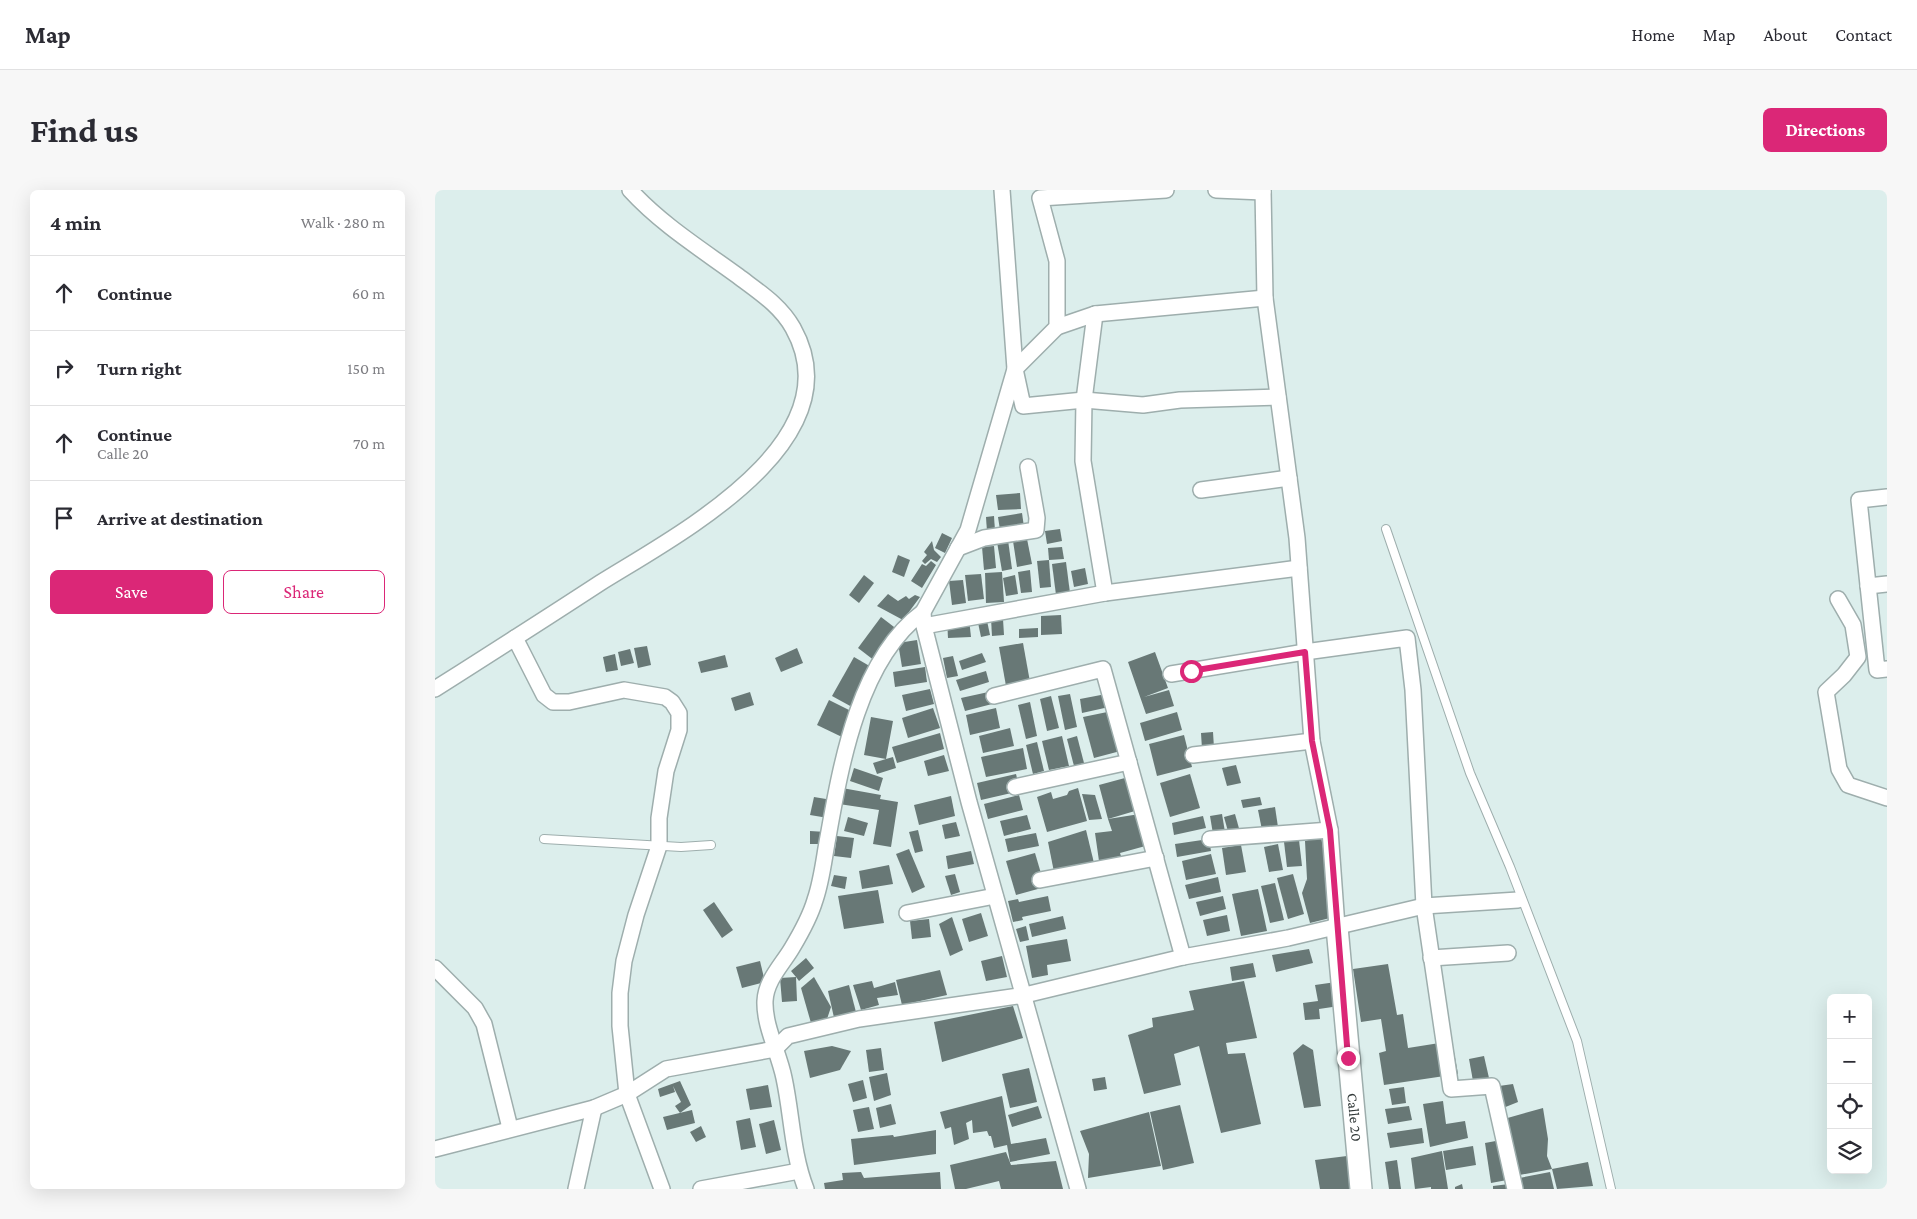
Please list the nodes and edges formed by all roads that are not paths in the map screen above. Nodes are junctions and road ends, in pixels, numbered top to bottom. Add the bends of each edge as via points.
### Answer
1 (630, 190) edge
2 (1002, 190) edge
3 (1166, 190) edge
4 (1216, 190) edge
5 (1263, 191) edge
6 (1265, 298) junction
7 (1095, 314) junction
8 (1057, 327) junction
9 (1015, 369) junction
10 (1279, 397) junction
11 (1084, 400) junction
12 (1028, 467) dead end
13 (1289, 478) junction
14 (1201, 490) dead end
15 (1887, 497) edge
16 (1386, 529) dead end
17 (958, 548) junction
18 (1299, 568) junction
19 (1887, 584) edge
20 (1868, 586) junction
21 (1105, 593) junction
22 (1837, 599) dead end
23 (923, 619) junction
24 (515, 638) junction
25 (1305, 652) junction
26 (1887, 669) edge
27 (1171, 674) dead end
28 (435, 689) edge
29 (994, 696) dead end
30 (1312, 741) junction
31 (1193, 755) dead end
32 (1129, 762) junction
33 (1015, 787) dead end
34 (1887, 798) edge
35 (1330, 830) junction
36 (544, 839) dead end
37 (1210, 839) dead end
38 (711, 845) dead end
39 (659, 846) junction
40 (1155, 858) junction
41 (1040, 880) dead end
42 (995, 896) junction
43 (1518, 900) dead end
44 (1424, 906) junction
45 (907, 913) dead end
46 (1337, 927) junction
47 (1509, 953) dead end
48 (1183, 956) junction
49 (1431, 958) junction
50 (435, 968) edge
51 (1025, 995) junction
52 (775, 1049) junction
53 (627, 1094) junction
54 (593, 1108) junction
55 (510, 1128) junction
56 (435, 1149) edge
57 (799, 1171) junction
58 (576, 1189) edge
59 (661, 1189) edge
60 (701, 1189) edge
61 (806, 1189) edge
62 (1078, 1189) edge
63 (1361, 1189) edge
64 (1515, 1189) edge
65 (1611, 1189) edge

1 - 24 street via 667,224 781,311 793,328 804,357 806,383 802,401 795,420 774,454 730,497 650,555
2 - 9 street
3 - 8 street via 1040,198 1057,261
4 - 5 street
5 - 6 street
6 - 7 street
6 - 10 street
7 - 8 street
7 - 11 street
8 - 9 street
9 - 11 street via 1023,406
9 - 17 street via 968,530
10 - 11 street via 1180,400 1143,406
10 - 13 street
11 - 21 street via 1083,462
12 - 17 street via 1037,518 1036,530 984,538
13 - 14 street
13 - 18 street
15 - 20 street via 1859,500
16 - 65 lane via 1470,773 1577,1041
17 - 23 street
18 - 21 street
18 - 25 street
19 - 20 street
20 - 26 street via 1877,670
21 - 23 street
22 - 34 street via 1853,625 1857,658 1826,692 1839,769 1848,785
23 - 42 street
23 - 52 street via 909,622 881,660 854,722 844,754 815,900 794,945 771,978 766,992 765,1007
24 - 28 street
24 - 39 street via 544,695 553,702 559,704 624,690 665,697 672,702 679,713 679,730 666,771 659,818
25 - 27 street
25 - 30 street
25 - 44 street via 1407,638 1413,690
29 - 32 street via 1103,669
30 - 31 street
30 - 35 street
32 - 33 street
32 - 40 street
35 - 37 street
35 - 46 street
36 - 39 lane
38 - 39 lane
39 - 53 street via 636,914 622,977 621,1026
40 - 41 street
40 - 48 street
42 - 45 street
42 - 51 street
43 - 44 street
44 - 46 street
44 - 49 street
46 - 48 street
46 - 63 main road, Calle 20
47 - 49 street
48 - 51 street
49 - 64 street via 1451,1089 1492,1086
50 - 55 street via 475,1008 484,1024
51 - 52 street via 859,1019 788,1036
51 - 62 street
52 - 53 street via 666,1070
52 - 57 street via 784,1077
53 - 54 street
53 - 59 street
54 - 55 street
54 - 58 street
55 - 56 street
57 - 60 street
57 - 61 street

